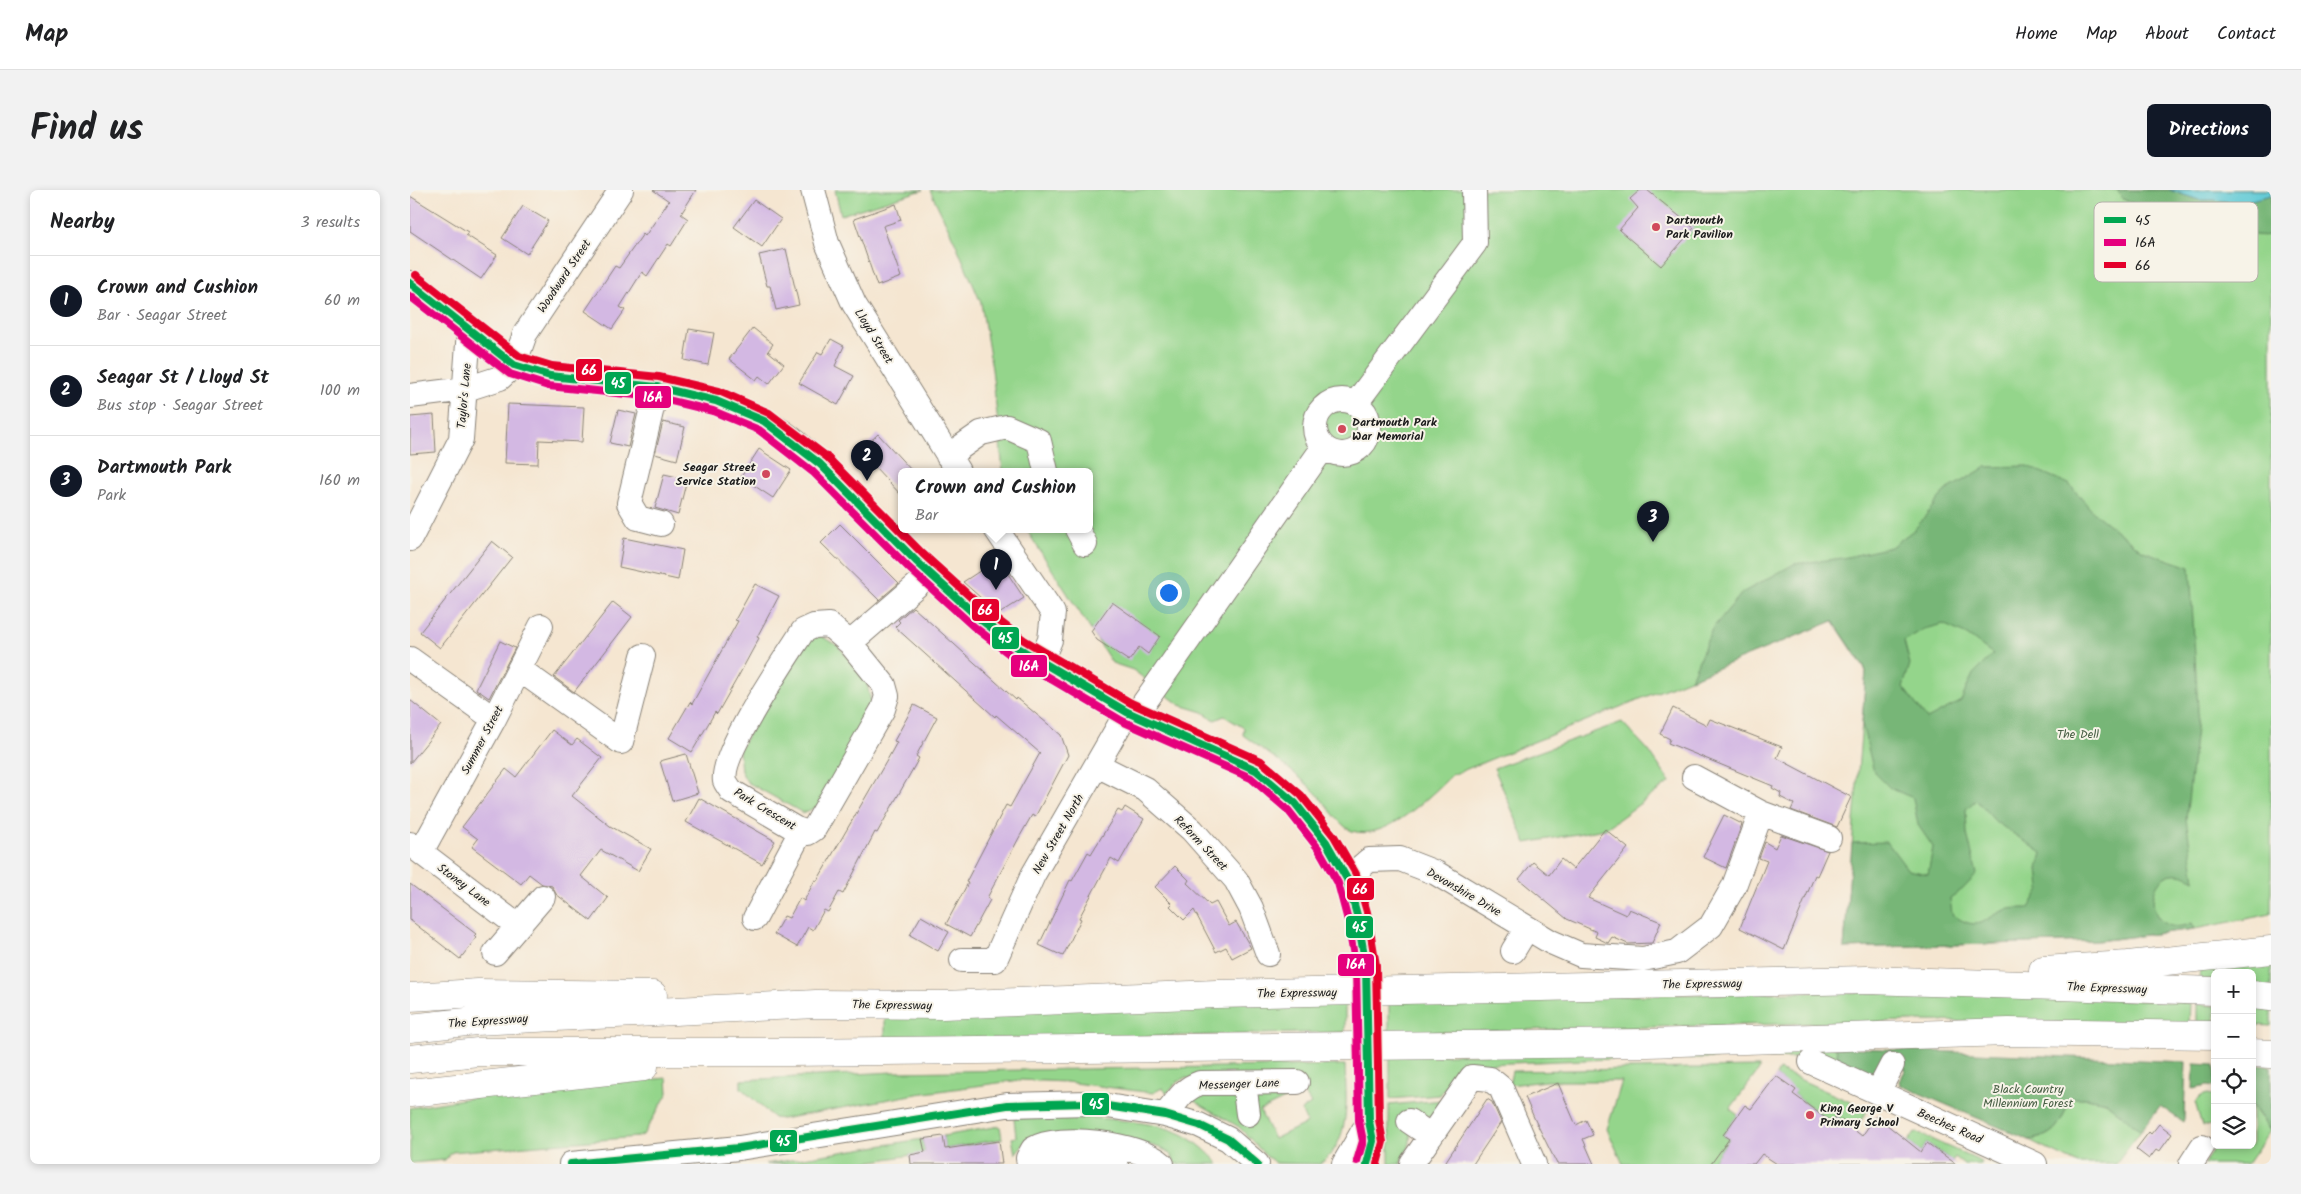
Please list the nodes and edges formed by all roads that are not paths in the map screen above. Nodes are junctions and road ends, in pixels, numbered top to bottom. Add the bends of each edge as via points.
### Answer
1 (621, 190) edge
2 (812, 190) edge
3 (1474, 190) edge
4 (410, 283) edge
5 (469, 330) junction
6 (514, 365) junction
7 (657, 387) junction
8 (466, 389) junction
9 (410, 396) edge
10 (1356, 403) junction
11 (1323, 448) junction
12 (953, 464) edge
13 (1045, 468) edge
14 (661, 524) dead end
15 (999, 533) edge
16 (410, 539) edge
17 (930, 574) junction
18 (541, 626) dead end
19 (850, 643) junction
20 (643, 656) dead end
21 (410, 659) edge
22 (1041, 661) junction
23 (519, 669) junction
24 (1131, 714) junction
25 (494, 719) junction
26 (1097, 765) junction
27 (1694, 777) dead end
28 (1762, 813) junction
29 (801, 831) junction
30 (1829, 838) dead end
31 (416, 848) edge
32 (1347, 879) junction
33 (543, 896) dead end
34 (756, 918) dead end
35 (518, 926) junction
36 (1527, 928) junction
37 (2271, 950) edge
38 (1513, 951) dead end
39 (495, 953) dead end
40 (1268, 954) dead end
41 (962, 960) dead end
42 (1867, 980) junction
43 (2211, 991) edge
44 (2256, 995) edge
45 (410, 997) edge
46 (2271, 997) edge
47 (816, 1004) junction
48 (410, 1028) edge
49 (2009, 1032) junction
50 (2211, 1035) edge
51 (2256, 1036) edge
52 (2271, 1037) edge
53 (2211, 1050) edge
54 (790, 1052) junction
55 (2256, 1053) edge
56 (2271, 1054) edge
57 (410, 1060) edge
58 (1811, 1062) dead end
59 (1892, 1065) dead end
60 (1297, 1082) dead end
61 (1244, 1083) junction
62 (1878, 1092) junction
63 (410, 1093) edge
64 (1248, 1114) dead end
65 (1165, 1115) junction
66 (1369, 1121) junction
67 (1409, 1121) dead end
68 (1199, 1125) junction
69 (1431, 1136) junction
70 (605, 1163) edge
71 (1412, 1163) edge
72 (571, 1164) edge
73 (1029, 1164) edge
74 (1046, 1164) edge
75 (1116, 1164) edge
76 (1162, 1164) edge
77 (1233, 1164) edge
78 (1257, 1164) edge
79 (1344, 1164) edge
80 (1367, 1164) edge
81 (1534, 1164) edge
82 (2035, 1164) edge

1 - 6 street, Woodward Street via 525,334
2 - 12 street, Lloyd Street via 827,244 854,304
3 - 10 street via 1475,243
4 - 5 street
5 - 6 street
5 - 8 street, Taylor's Lane
6 - 7 street via 550,376
6 - 8 street via 500,378
7 - 14 street via 629,504 638,518
7 - 17 street via 742,410 781,432 820,464
8 - 9 street
8 - 16 street, Taylor's Lane via 461,440
10 - 11 street via 1340,400 1325,405 1316,418 1315,434
10 - 11 street via 1368,417 1369,435 1358,450 1340,456
11 - 24 street, New Street North
12 - 13 street via 981,433 1007,427 1039,441
15 - 22 street via 1053,613 1050,640
17 - 19 street
17 - 22 street via 980,619
18 - 23 street, Summer Street
19 - 29 street, Park Crescent via 884,685 887,696 883,709 814,829 808,833
19 - 29 street, Park Crescent via 828,625 803,631 740,734 727,767 725,780 732,791
20 - 23 street via 621,742
21 - 25 street
22 - 24 street
23 - 25 street, Summer Street
24 - 26 street, New Street North
24 - 32 street via 1256,770 1295,803 1326,842
25 - 31 street, Summer Street
26 - 40 street, Reform Street via 1145,789 1192,830 1236,880
26 - 41 street, New Street North via 1034,875 1004,960
27 - 28 street
28 - 30 street
28 - 36 street, Devonshire Drive via 1734,886 1711,926 1677,952 1643,959 1581,955
29 - 34 street
31 - 35 street, Stoney Lane
32 - 36 street, Devonshire Drive via 1369,860 1400,859 1436,873
32 - 66 street, bridge via 1366,966
33 - 35 street
35 - 39 street
36 - 38 street
37 - 42 highway via 2128,965
42 - 43 highway, The Expressway
42 - 47 highway, The Expressway via 1216,994 943,1005
44 - 46 highway
45 - 47 highway via 478,993 646,995
47 - 48 highway, The Expressway via 476,1021
49 - 50 highway
49 - 53 highway
49 - 54 highway via 1648,1044
51 - 52 highway
54 - 57 highway via 478,1052
54 - 63 highway
55 - 56 highway
58 - 62 street, Beeches Road
59 - 62 street
60 - 61 street, Messenger Lane
61 - 64 street
61 - 65 street, Messenger Lane via 1200,1083 1186,1088
62 - 82 street, Beeches Road
65 - 68 street
65 - 70 street via 1088,1103 1015,1104 739,1148
66 - 79 street
66 - 80 street via 1373,1141
67 - 69 street
68 - 77 street
68 - 78 street via 1228,1139
69 - 71 street
69 - 81 street via 1472,1077 1490,1079 1500,1088
70 - 72 street
73 - 76 street via 1028,1158 1033,1149 1053,1142 1092,1143 1135,1150
74 - 75 street via 1077,1157

